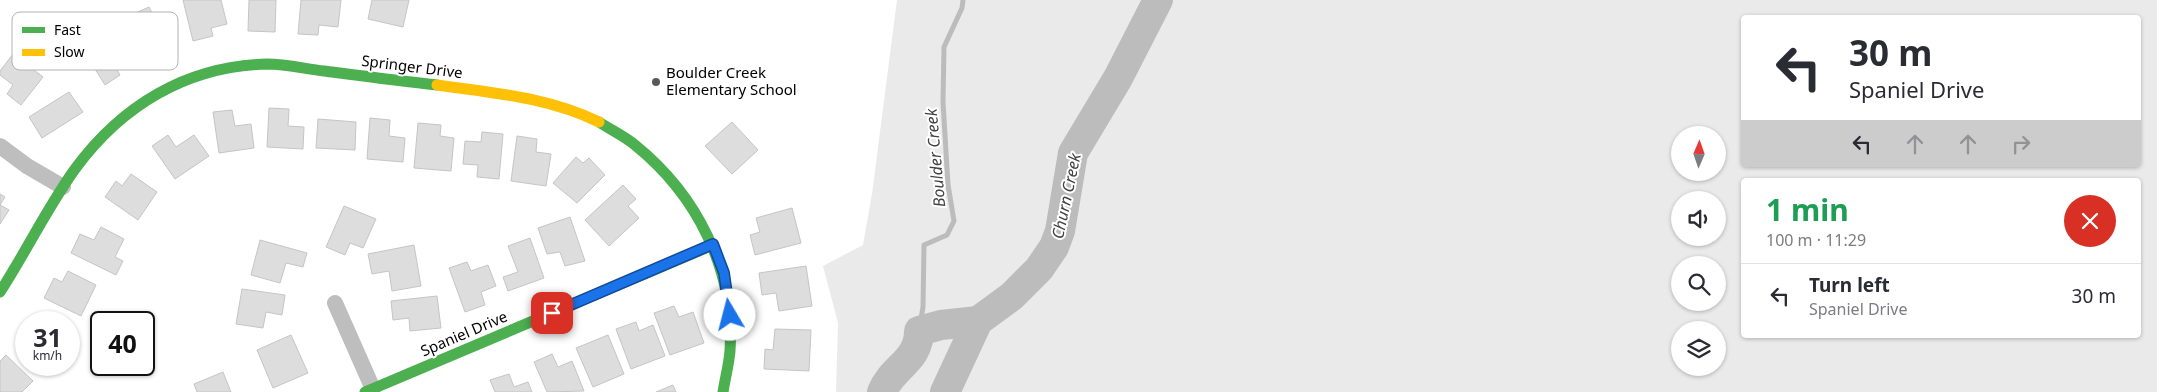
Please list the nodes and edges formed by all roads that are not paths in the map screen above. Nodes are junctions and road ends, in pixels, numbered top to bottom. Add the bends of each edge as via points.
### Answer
1 (0, 146) edge
2 (63, 187) junction
3 (713, 244) junction
4 (0, 292) edge
5 (335, 303) dead end
6 (369, 390) edge
7 (723, 392) edge

1 - 2 street
2 - 3 street, Springer Drive via 104,135 161,92 205,72 270,64 527,97 563,107 599,122 645,153 690,201
2 - 4 street, Springer Drive
3 - 6 street, Spaniel Drive
3 - 7 street, Springer Drive via 724,273 730,315
5 - 6 street

